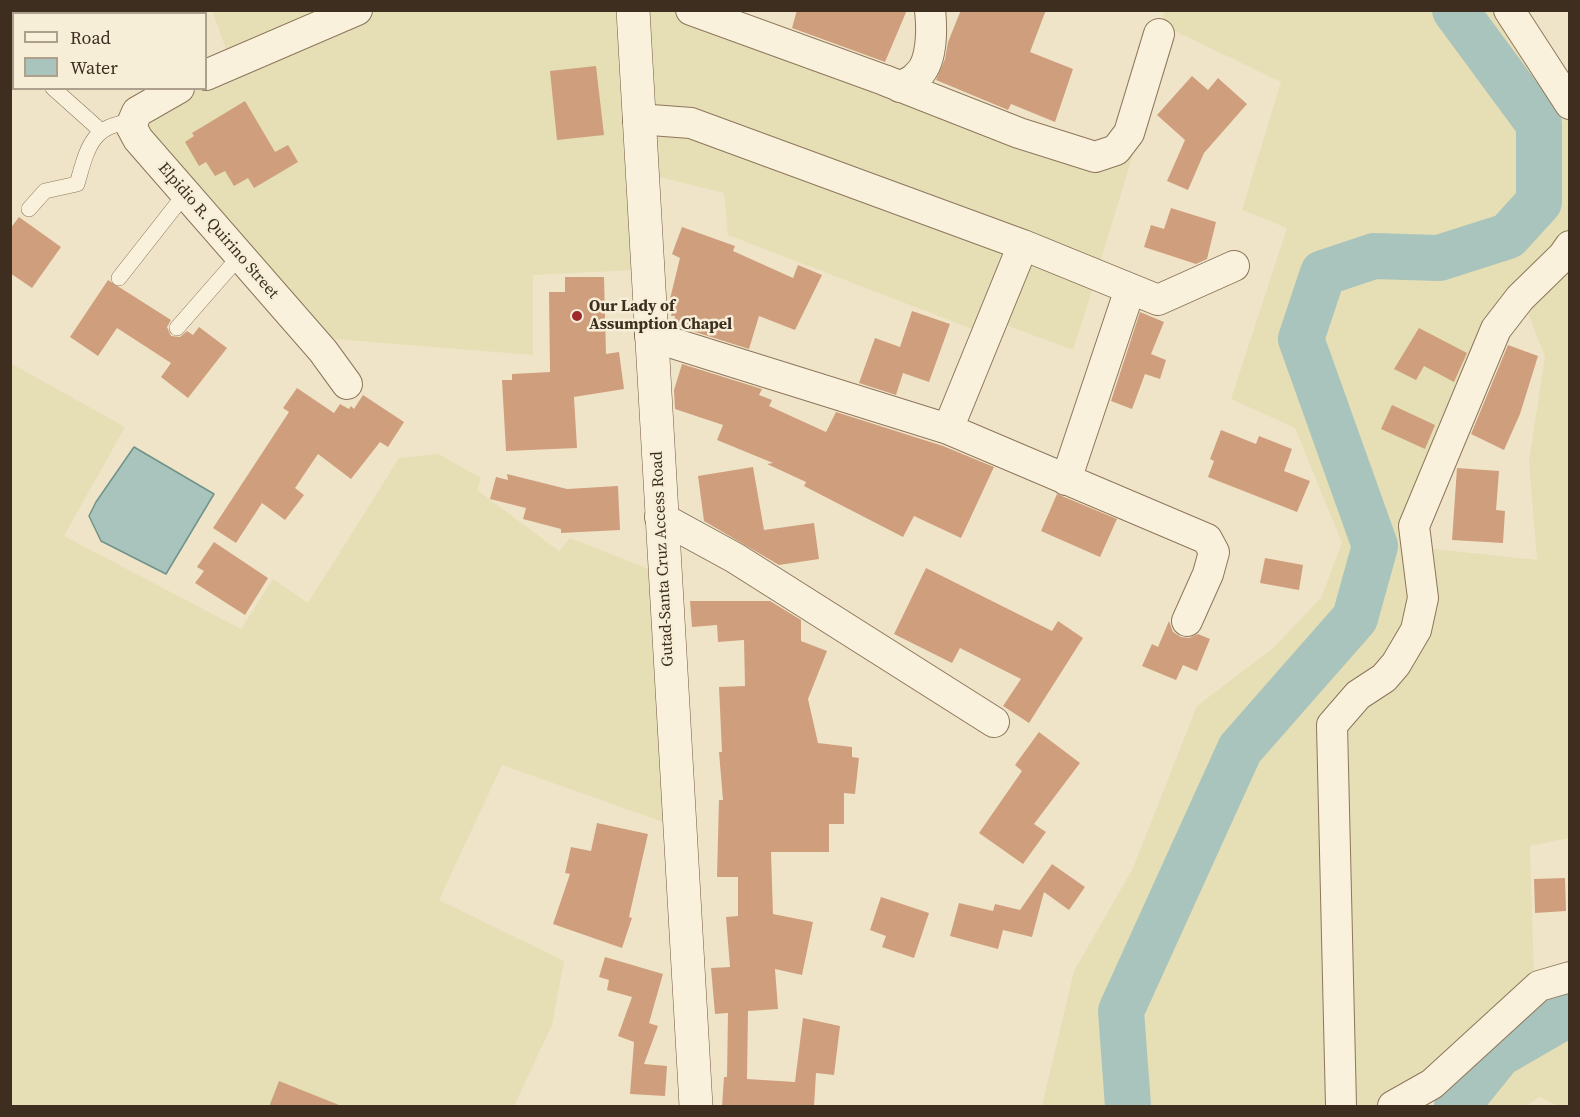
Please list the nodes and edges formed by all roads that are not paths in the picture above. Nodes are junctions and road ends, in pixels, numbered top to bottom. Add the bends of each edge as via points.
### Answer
1 (357, 10) edge
2 (633, 10) edge
3 (691, 10) edge
4 (930, 10) edge
5 (1509, 10) edge
6 (1160, 34) dead end
7 (207, 75) edge
8 (900, 87) junction
9 (55, 90) edge
10 (176, 90) edge
11 (1569, 104) edge
12 (638, 120) junction
13 (132, 122) junction
14 (100, 130) junction
15 (185, 194) junction
16 (29, 209) dead end
17 (1023, 245) junction
18 (1569, 246) edge
19 (239, 257) junction
20 (1234, 266) dead end
21 (119, 278) dead end
22 (1130, 289) junction
23 (177, 328) dead end
24 (650, 336) junction
25 (347, 384) dead end
26 (948, 429) junction
27 (1066, 480) junction
28 (660, 517) junction
29 (1187, 621) dead end
30 (994, 722) dead end
31 (1569, 977) edge
32 (696, 1107) edge
33 (1341, 1107) edge
34 (1393, 1107) edge

1 - 7 street
2 - 12 main road, Gutad-Santa Cruz Access Road
3 - 8 street
4 - 8 street via 933,29 926,60 919,75
5 - 11 street
6 - 8 street via 1129,133 1116,150 1095,157 1019,133
9 - 14 lane
10 - 13 street via 137,112
12 - 17 street via 691,123
12 - 24 main road, Gutad-Santa Cruz Access Road
13 - 14 lane
13 - 15 street, Elpidio R. Quirino Street via 138,139
14 - 16 lane via 77,184 45,191
15 - 19 street, Elpidio R. Quirino Street
15 - 21 lane
17 - 22 street
17 - 26 street
18 - 33 street via 1496,329 1414,526 1423,598 1416,630 1384,678 1358,695 1332,725
19 - 23 lane
19 - 25 street, Elpidio R. Quirino Street
20 - 22 street via 1158,300
22 - 27 street
24 - 26 street
24 - 28 main road, Gutad-Santa Cruz Access Road
26 - 27 street
27 - 29 street via 1208,539 1214,552
28 - 30 street via 735,558
28 - 32 main road, Gutad-Santa Cruz Access Road
31 - 34 street via 1539,986 1432,1084

